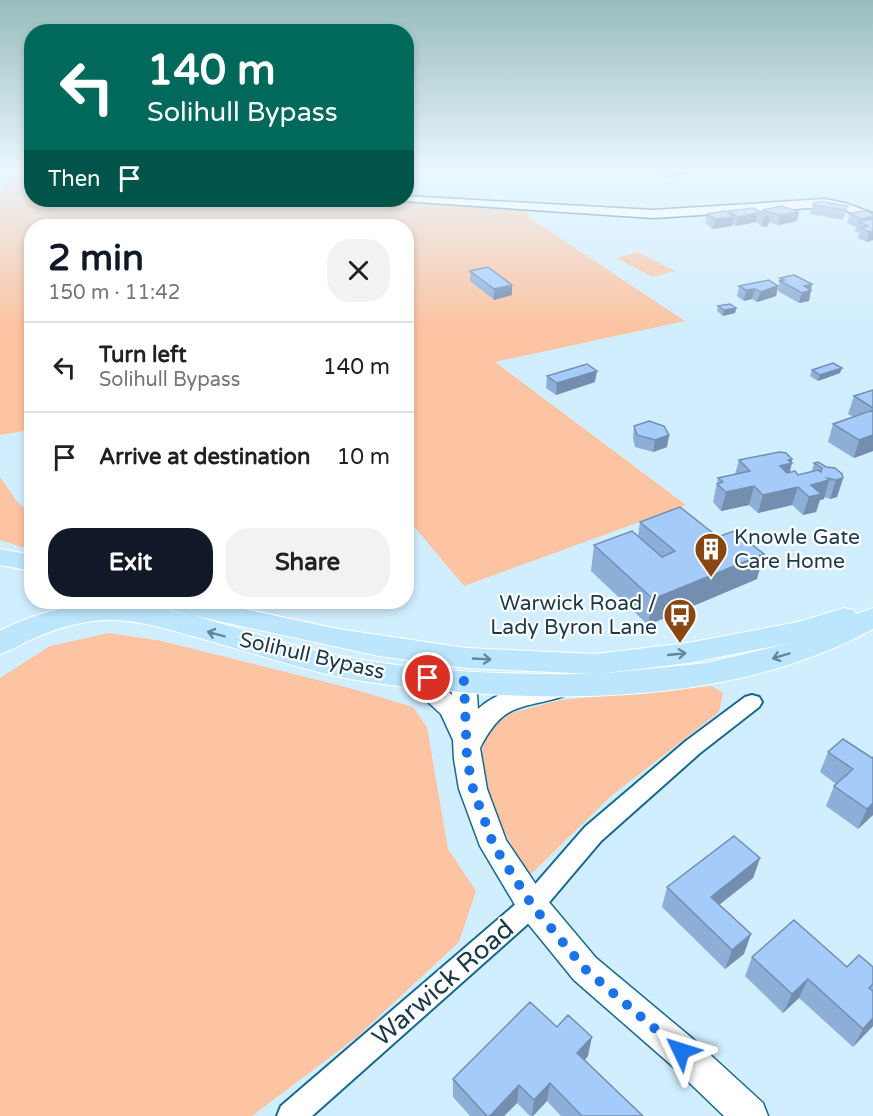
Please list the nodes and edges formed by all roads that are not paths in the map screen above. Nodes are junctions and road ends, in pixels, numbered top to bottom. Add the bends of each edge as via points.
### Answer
1 (0, 557) edge
2 (24, 562) edge
3 (873, 608) edge
4 (204, 609) edge
5 (873, 617) edge
6 (262, 622) junction
7 (0, 644) edge
8 (406, 662) junction
9 (464, 681) junction
10 (571, 686) junction
11 (752, 702) dead end
12 (467, 748) junction
13 (532, 905) junction
14 (291, 1116) edge
15 (750, 1116) edge

1 - 2 main road
8 -> 3 main road, Solihull Bypass via 466,658 595,664 688,653 801,631
4 - 6 main road, Solihull Bypass
5 -> 10 main road, Solihull Bypass via 819,644 727,670 603,686
6 - 8 main road via 338,639
6 - 9 main road via 301,640 443,667 455,671
8 -> 7 main road, Solihull Bypass via 367,671 151,616 108,611 38,625
8 - 9 main road, Solihull Bypass
8 - 12 street via 452,709
9 - 10 main road, Solihull Bypass
9 - 12 street
10 - 12 street via 511,699 489,711
11 - 13 street, Warwick Road via 693,747 593,834
12 - 13 street via 473,789 494,846
13 - 14 street, Warwick Road
13 - 15 street via 585,969

